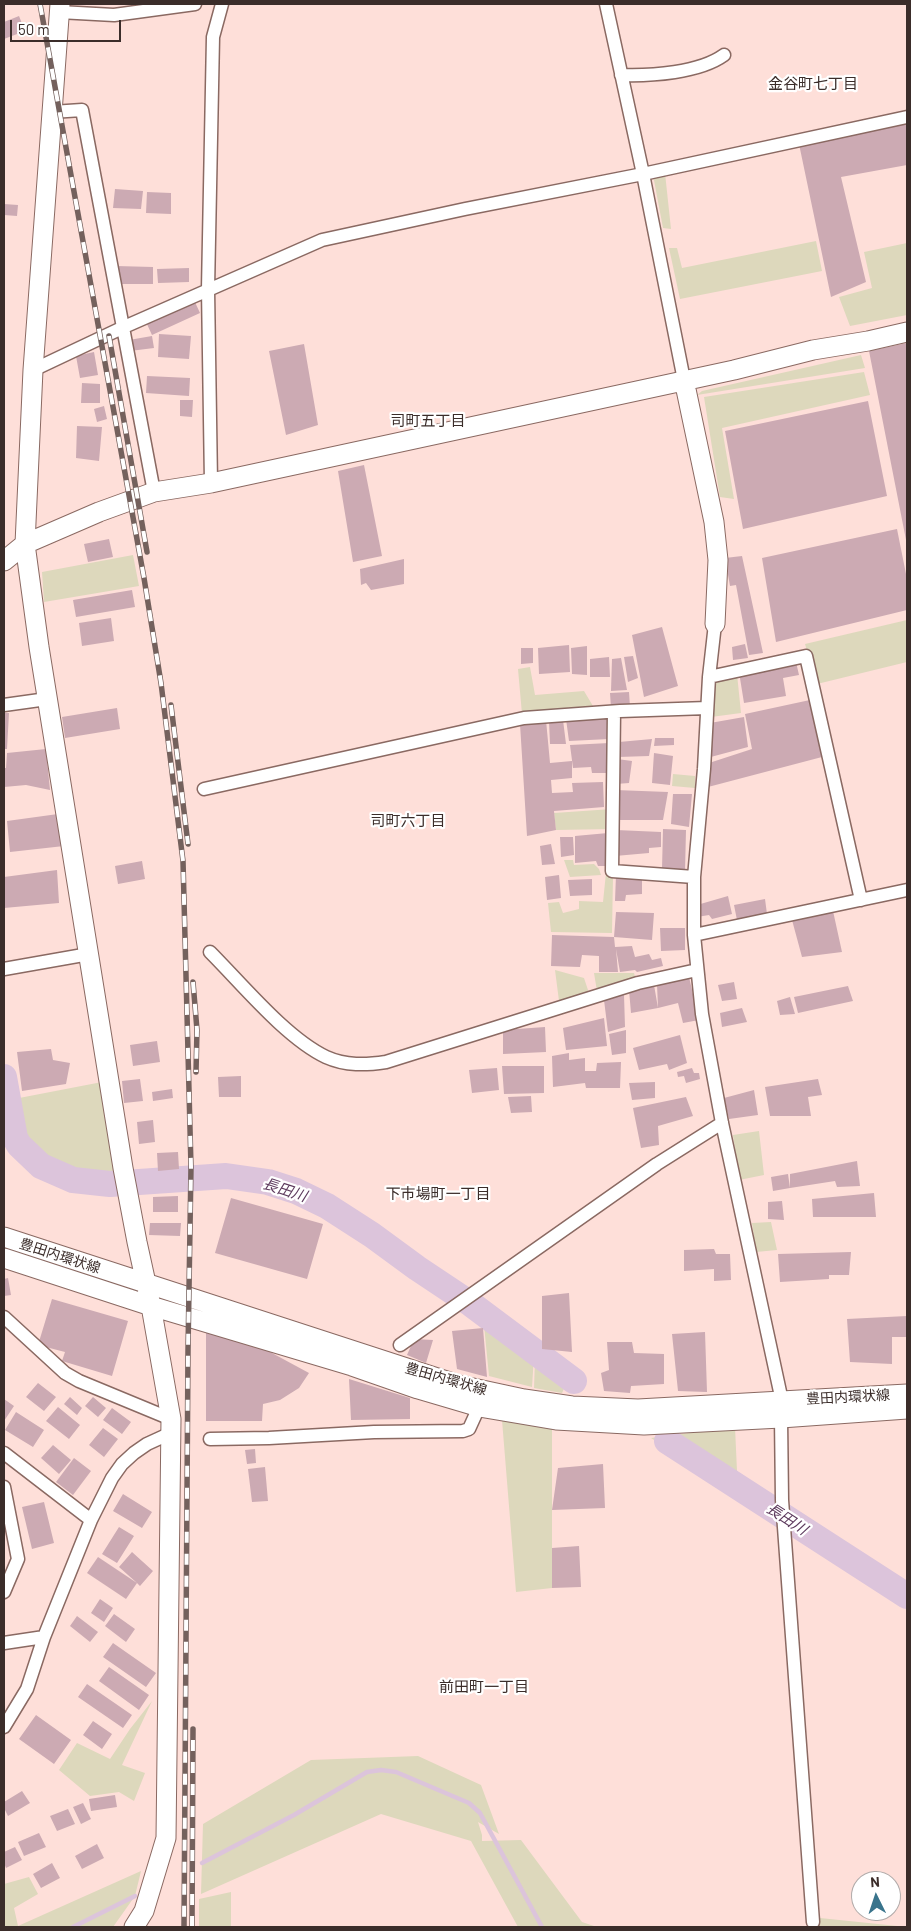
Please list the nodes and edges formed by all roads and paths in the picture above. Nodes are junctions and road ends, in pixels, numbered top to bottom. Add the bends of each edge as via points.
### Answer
1 (195, 4) edge
2 (222, 4) edge
3 (606, 4) edge
4 (59, 8) edge
5 (724, 55) dead end
6 (621, 75) junction
7 (52, 112) junction
8 (907, 117) edge
9 (643, 174) junction
10 (208, 289) junction
11 (124, 327) junction
12 (907, 332) edge
13 (33, 370) junction
14 (684, 380) junction
15 (211, 482) junction
16 (154, 492) junction
17 (25, 544) junction
18 (4, 561) edge
19 (715, 624) joint
20 (709, 677) junction
21 (47, 699) junction
22 (4, 705) edge
23 (707, 708) junction
24 (614, 712) junction
25 (204, 789) dead end
26 (694, 877) junction
27 (907, 890) edge
28 (861, 900) junction
29 (694, 935) junction
30 (210, 952) dead end
31 (89, 954) junction
32 (4, 969) edge
33 (697, 970) junction
34 (722, 1123) junction
35 (4, 1237) edge
36 (4, 1258) edge
37 (146, 1284) junction
38 (152, 1306) junction
39 (4, 1317) edge
40 (400, 1345) dead end
41 (907, 1394) edge
42 (480, 1407) junction
43 (907, 1409) edge
44 (782, 1410) junction
45 (171, 1426) junction
46 (210, 1438) dead end
47 (4, 1452) edge
48 (4, 1487) edge
49 (91, 1520) junction
50 (4, 1592) edge
51 (44, 1638) junction
52 (4, 1643) edge
53 (4, 1727) edge
54 (813, 1922) dead end
55 (134, 1927) edge

1 - 4 street via 114,15
2 - 10 street via 213,38
3 - 6 street
4 - 7 street
5 - 6 street via 713,63 654,76
6 - 9 street
7 - 11 street via 82,110
7 - 13 street
8 - 9 street
9 - 10 street via 322,240
9 - 14 street
10 - 11 street
10 - 15 street
11 - 13 street
11 - 16 street
12 - 14 street
13 - 17 street
14 - 15 street
14 - 19 street via 714,522 718,560
15 - 16 street
16 - 17 street
17 - 18 street
17 - 21 street
19 - 20 street
20 - 23 street
20 - 28 street via 806,656
21 - 22 street
21 - 31 street
23 - 24 street
23 - 26 street
24 - 25 street via 524,718
24 - 26 street via 612,871
26 - 29 street
27 - 28 street
28 - 29 street
29 - 33 street
30 - 33 street via 290,1034 326,1057 363,1066 386,1062 620,988
31 - 32 street
31 - 37 street via 123,1168
33 - 34 street
34 - 40 street via 658,1164
34 - 44 street
35 - 37 street, 豊田内環状線
36 - 38 street, 豊田内環状線
37 - 38 street
37 - 44 street, 豊田内環状線 via 459,1385 524,1399 572,1406 638,1409
38 - 42 street, 豊田内環状線
38 - 45 street
39 - 45 street via 65,1373
41 - 44 street, 豊田内環状線
42 - 44 street, 豊田内環状線 via 556,1420 614,1424 675,1424
42 - 46 street via 469,1429 463,1430
43 - 44 street, 豊田内環状線
44 - 54 street via 782,1500
45 - 49 street via 122,1464
45 - 55 street via 166,1838 144,1911
47 - 49 street
48 - 50 street via 18,1559
49 - 51 street
51 - 52 street
51 - 53 street via 27,1689

